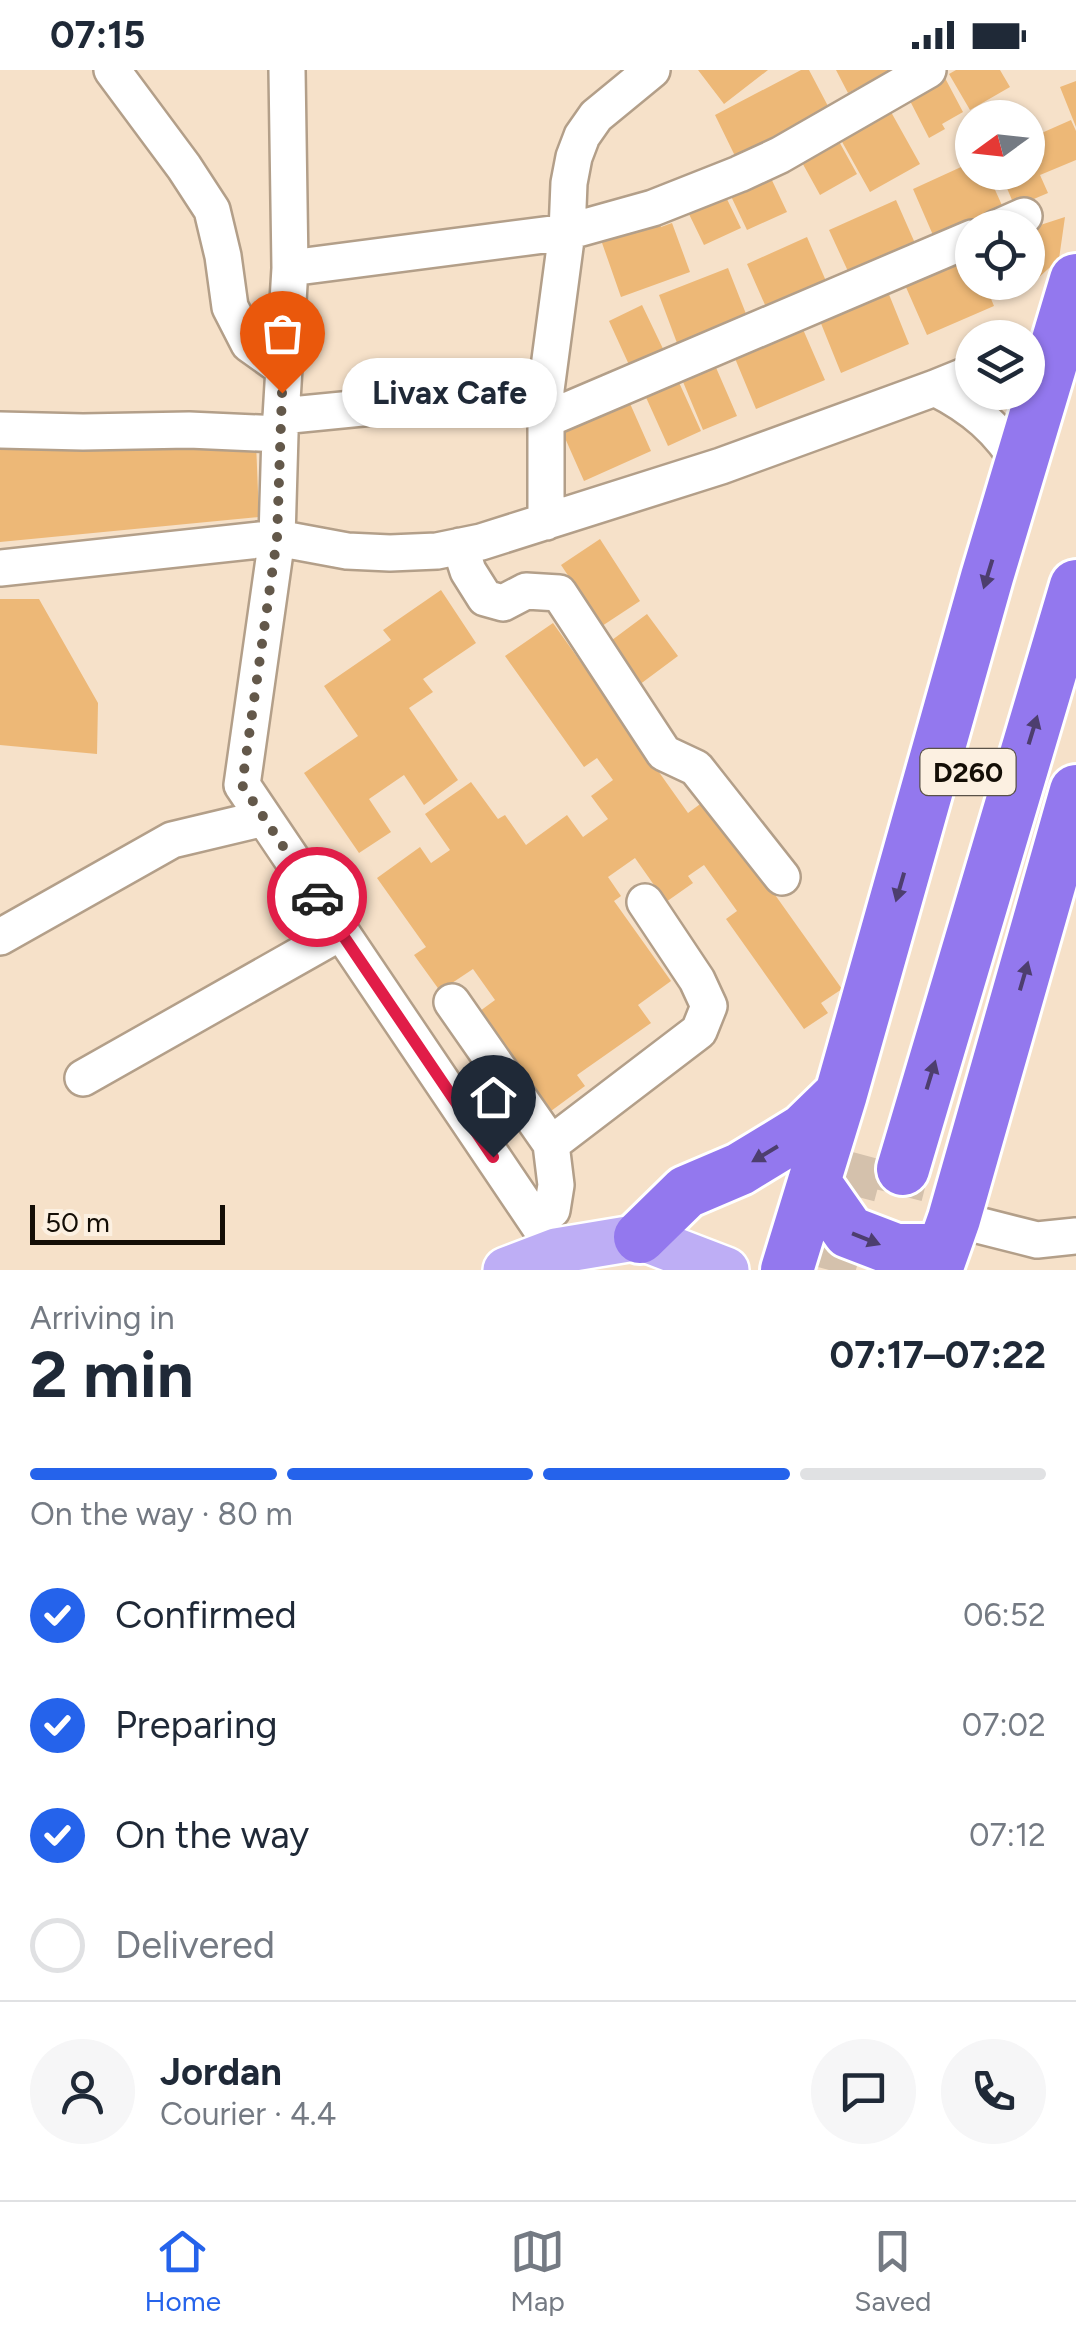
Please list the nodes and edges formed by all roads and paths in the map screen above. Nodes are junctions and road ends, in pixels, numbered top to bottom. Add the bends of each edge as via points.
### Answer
1 (112, 70) edge
2 (287, 70) edge
3 (652, 70) edge
4 (928, 70) edge
5 (567, 232) junction
6 (955, 245) edge
7 (290, 268) junction
8 (1076, 280) edge
9 (1045, 342) edge
10 (284, 369) junction
11 (955, 380) edge
12 (935, 388) junction
13 (1076, 390) edge
14 (547, 405) junction
15 (1032, 410) edge
16 (281, 425) junction
17 (0, 430) edge
18 (1022, 466) junction
19 (546, 522) junction
20 (277, 538) junction
21 (460, 546) junction
22 (0, 568) edge
23 (1076, 586) edge
24 (1076, 791) edge
25 (264, 818) junction
26 (782, 876) dead end
27 (645, 902) dead end
28 (1059, 916) edge
29 (341, 932) junction
30 (0, 937) edge
31 (452, 1002) dead end
32 (84, 1078) dead end
33 (841, 1094) junction
34 (551, 1144) junction
35 (814, 1182) junction
36 (546, 1236) junction
37 (640, 1236) junction
38 (1076, 1236) edge
39 (948, 1252) edge
40 (506, 1270) edge
41 (726, 1270) edge
42 (786, 1270) edge

1 - 10 street via 212,210 230,308 249,344
2 - 7 street
3 - 5 street via 582,136 569,183
4 - 5 street via 739,174
5 - 7 street
5 - 14 street
6 - 14 street
7 - 10 street
8 - 9 highway
10 - 16 street
11 - 12 street
12 - 18 street via 990,424
12 - 19 street
13 -> 23 highway, D260 via 882,1162
14 - 16 street
14 - 19 street
15 - 18 highway
16 - 17 street
16 - 20 street
18 -> 33 highway
19 - 21 street
20 - 21 street via 390,553
20 - 22 street
20 - 25 street via 242,785
21 - 26 street via 485,598 503,603 526,591 559,593 664,753 696,768
24 - 28 highway
25 - 29 street
25 - 30 street via 172,840
27 - 34 street via 709,1006 699,1030
39 -> 28 highway
29 - 32 street
29 - 36 street
31 - 34 street
33 - 35 highway
33 -> 37 highway via 804,1130 686,1192
34 - 36 street via 556,1185
35 -> 39 highway via 850,1232 896,1250
35 - 42 highway
36 - 37 main road
36 - 40 main road
37 - 41 main road
38 - 39 street

